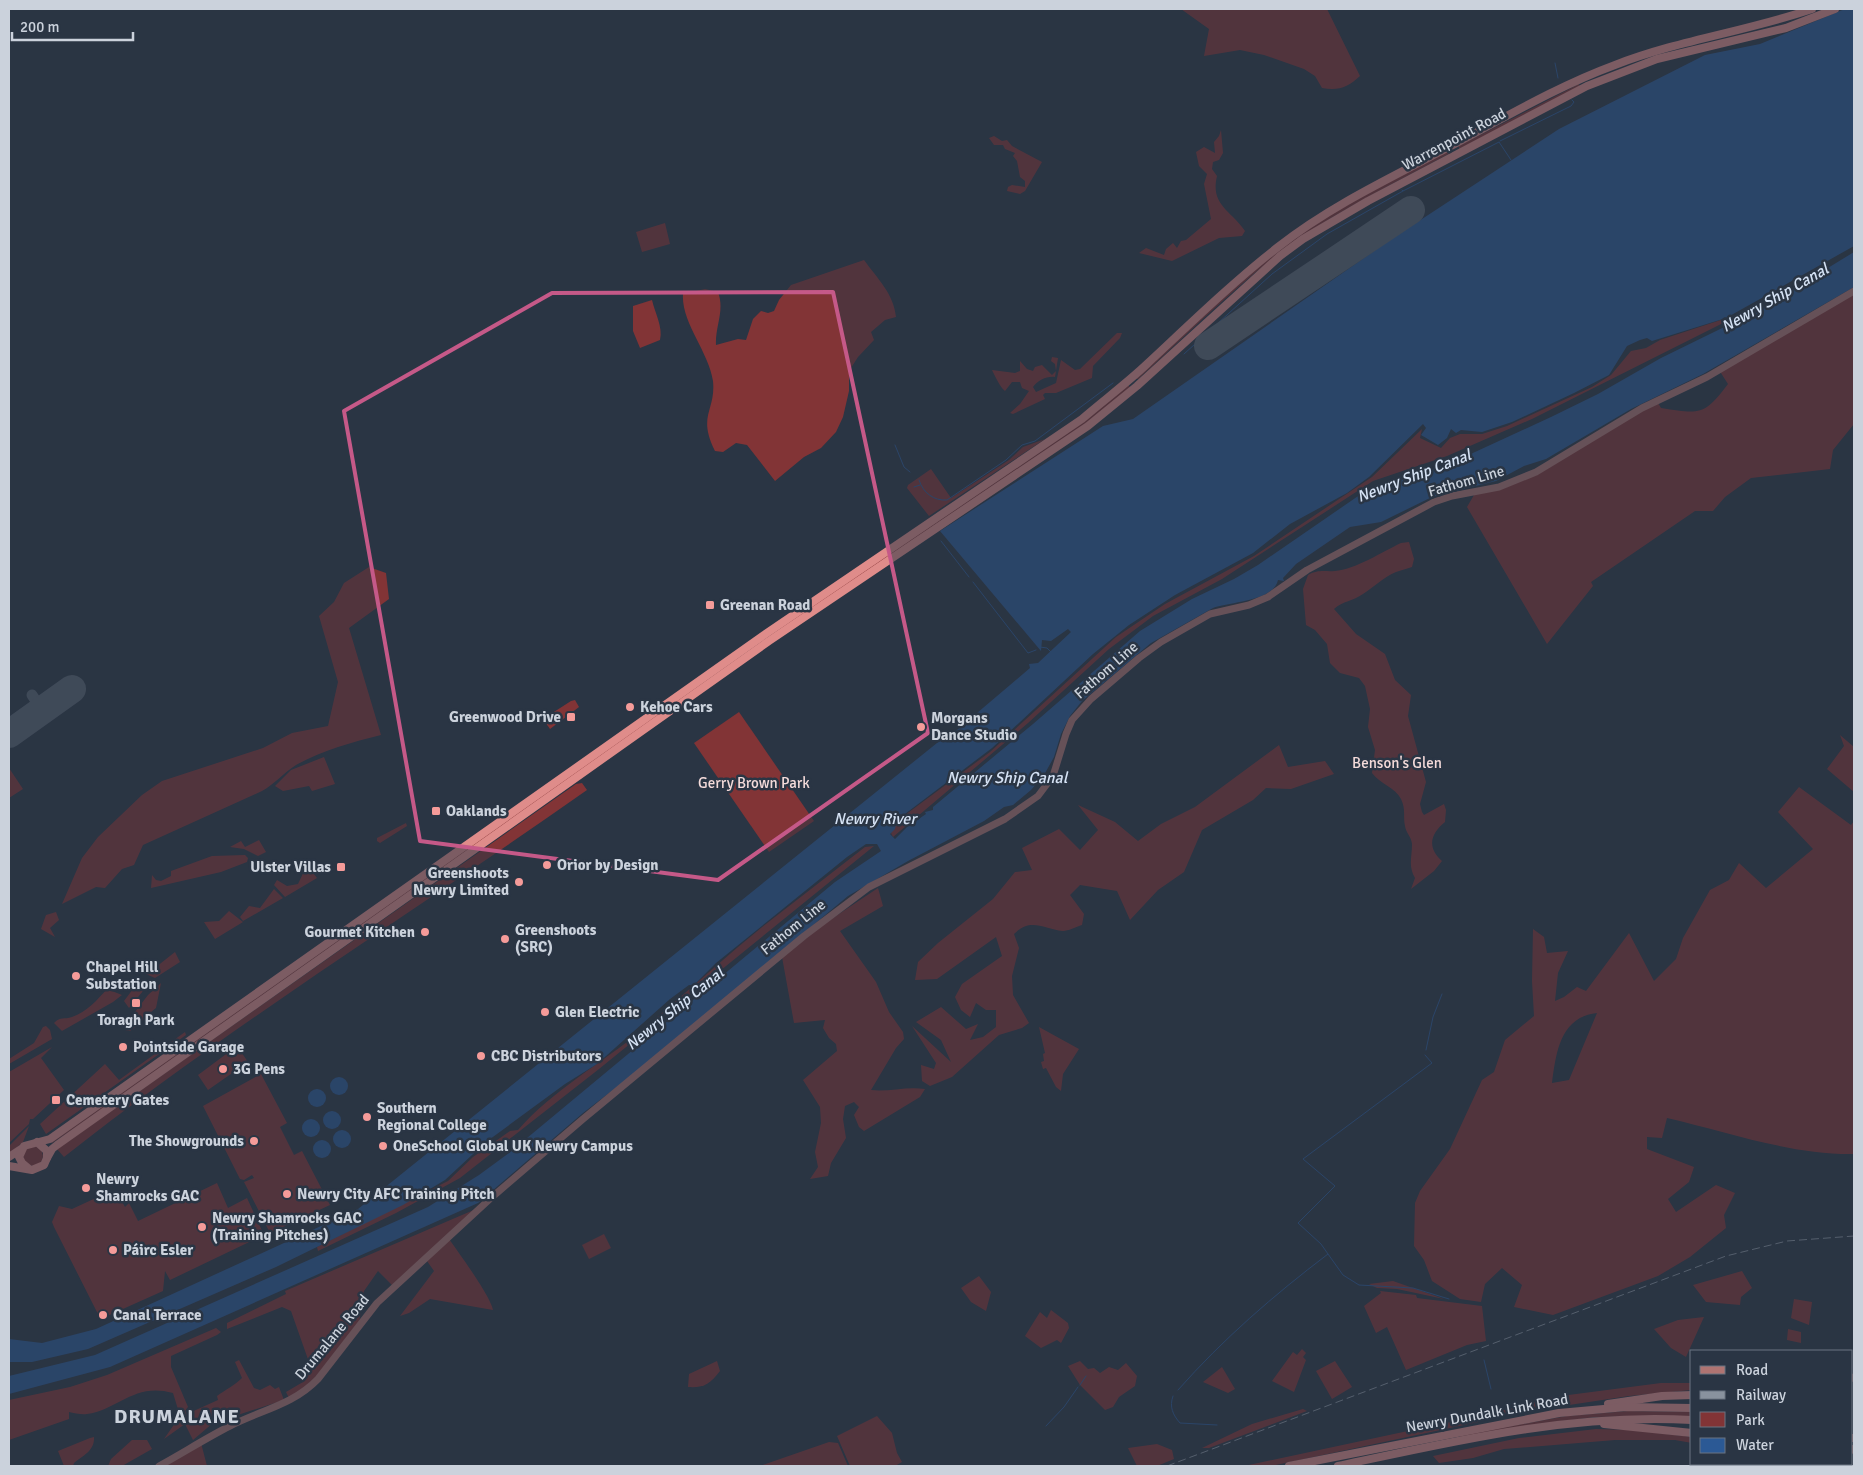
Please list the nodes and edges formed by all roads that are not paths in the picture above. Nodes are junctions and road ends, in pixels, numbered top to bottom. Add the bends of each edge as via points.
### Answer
1 (1812, 9) edge
2 (1835, 9) edge
3 (1854, 291) edge
4 (37, 1142) junction
5 (21, 1149) junction
6 (9, 1157) edge
7 (47, 1158) junction
8 (9, 1166) edge
9 (28, 1168) junction
10 (479, 1209) joint
11 (1690, 1394) edge
12 (1690, 1408) edge
13 (1560, 1412) junction
14 (1690, 1420) edge
15 (1567, 1423) junction
16 (1690, 1433) edge
17 (159, 1466) edge
18 (1289, 1466) edge
19 (1338, 1466) edge

1 - 4 highway, Warrenpoint Road via 1776,22 1674,46 1613,66 1569,85 1372,187 1324,216 1279,246 1221,294 1082,419 764,635 50,1139
2 - 7 highway, Warrenpoint Road via 1786,28 1630,68 1544,108 1368,200 1303,239 1088,426 769,641 57,1145
3 - 10 main road, Fathom Line via 1707,377 1642,408 1536,472 1499,487 1434,502 1307,570 1268,597 1210,614 1160,642 1080,710 1066,734 1053,776 1038,796 1005,818 908,866 845,904 583,1119
4 - 5 highway via 28,1143
4 - 7 highway via 45,1148
5 - 6 highway
5 - 9 highway via 20,1160
7 - 9 highway via 40,1167
8 - 9 highway
10 - 17 main road, Drumalane Road via 377,1303 318,1379 301,1394 229,1426
11 - 13 highway via 1629,1400
12 - 13 highway, Newry Dundalk Link Road via 1626,1407
13 - 18 highway, Newry Dundalk Link Road
14 - 15 highway, Newry Dundalk Link Road via 1634,1418
15 - 16 highway via 1632,1425
15 - 19 highway, Newry Dundalk Link Road

